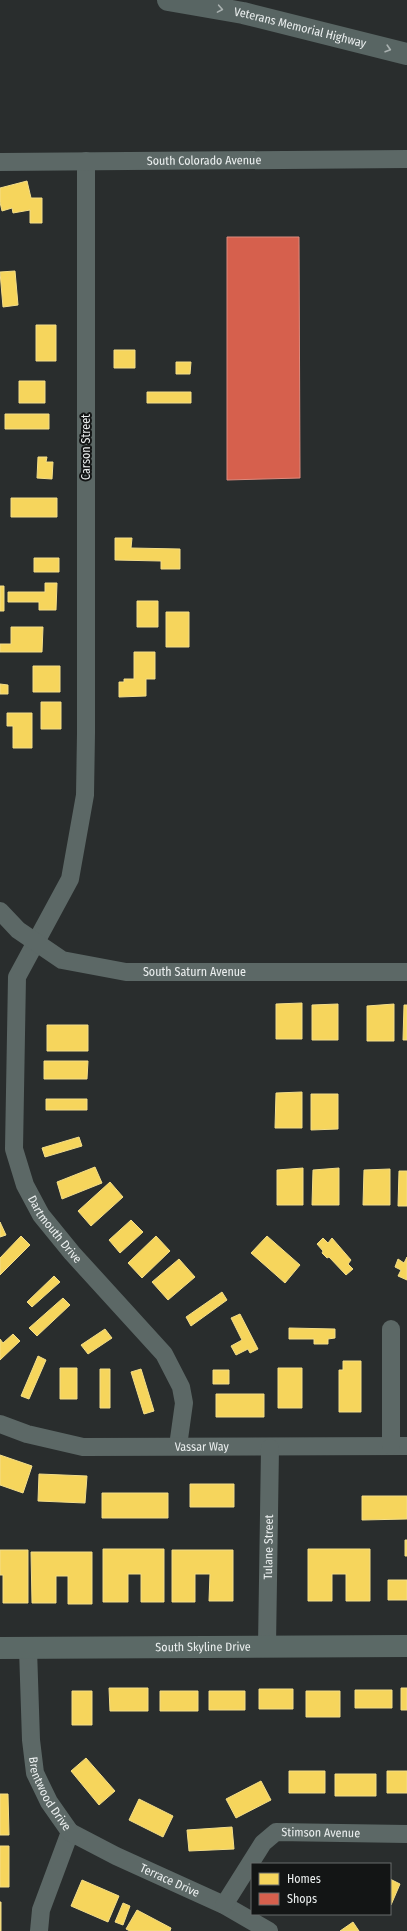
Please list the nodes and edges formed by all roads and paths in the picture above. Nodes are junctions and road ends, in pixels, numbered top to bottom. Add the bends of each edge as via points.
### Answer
1 (168, 0) edge
2 (407, 54) edge
3 (407, 159) edge
4 (86, 161) junction
5 (0, 162) edge
6 (0, 911) edge
7 (35, 941) junction
8 (407, 972) edge
9 (17, 977) joint
10 (391, 1329) dead end
11 (0, 1424) edge
12 (178, 1446) junction
13 (399, 1446) edge
14 (270, 1448) junction
15 (267, 1646) junction
16 (407, 1646) edge
17 (0, 1648) edge
18 (28, 1649) junction
19 (70, 1832) junction
20 (407, 1834) edge
21 (224, 1905) junction
22 (38, 1931) edge
23 (269, 1931) edge

1 -> 2 highway, Veterans Memorial Highway via 243,13
3 - 4 street, South Colorado Avenue
4 - 5 street, South Colorado Avenue
4 - 7 street, Carson Street via 85,795 70,879
6 - 7 street, South Saturn Avenue via 18,930
7 - 8 street, South Saturn Avenue via 62,960 126,972
7 - 9 street, Carson Street
9 - 12 street, Dartmouth Drive via 14,1149 25,1185 41,1215 72,1254 164,1354 181,1387 184,1403
10 - 13 street
11 - 12 street, Vassar Way via 27,1434 83,1447
12 - 14 street, Vassar Way
13 - 14 street, Vassar Way
14 - 15 street, Tulane Street
15 - 16 main road, South Skyline Drive
15 - 18 main road, South Skyline Drive
17 - 18 main road, South Skyline Drive
18 - 19 street, Brentwood Drive via 31,1740 35,1773 49,1802
19 - 21 street, Terrace Drive
19 - 22 street, Brentwood Drive via 40,1910
20 - 21 street, Stimson Avenue via 276,1832 263,1843
21 - 23 street, Terrace Drive

